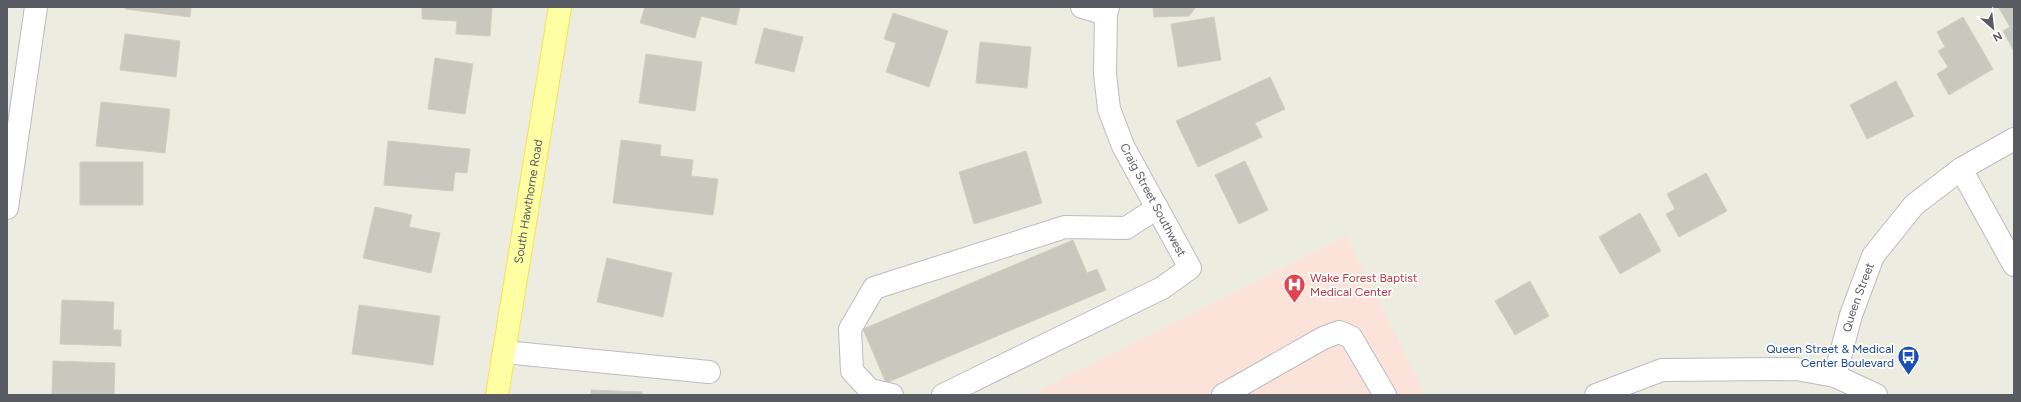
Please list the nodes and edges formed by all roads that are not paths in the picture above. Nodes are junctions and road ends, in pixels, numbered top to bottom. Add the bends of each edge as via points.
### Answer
1 (36, 7) edge
2 (560, 7) edge
3 (1082, 7) edge
4 (1107, 10) edge
5 (2014, 138) edge
6 (1961, 169) junction
7 (7, 208) edge
8 (1157, 208) junction
9 (2014, 265) edge
10 (504, 352) junction
11 (709, 372) dead end
12 (1835, 376) junction
13 (497, 395) edge
14 (892, 395) edge
15 (943, 395) edge
16 (1223, 395) edge
17 (1385, 395) edge
18 (1596, 395) edge
19 (1876, 395) edge

1 - 7 street
2 - 10 main road, South Hawthorne Road
3 - 4 street, Craig Street Southwest
4 - 8 street, Craig Street Southwest via 1105,74 1109,109 1123,146
5 - 6 street, Queen Street
6 - 9 street
6 - 12 street, Queen Street via 1914,205 1873,256 1851,315
8 - 14 street via 1126,228 1065,227 874,288 850,329 852,372 870,390
8 - 15 street, Craig Street Southwest via 1190,268 1162,288
10 - 11 street
10 - 13 main road, South Hawthorne Road
12 - 18 street via 1796,368 1662,370
12 - 19 street
16 - 17 street via 1323,338 1339,332 1351,337

